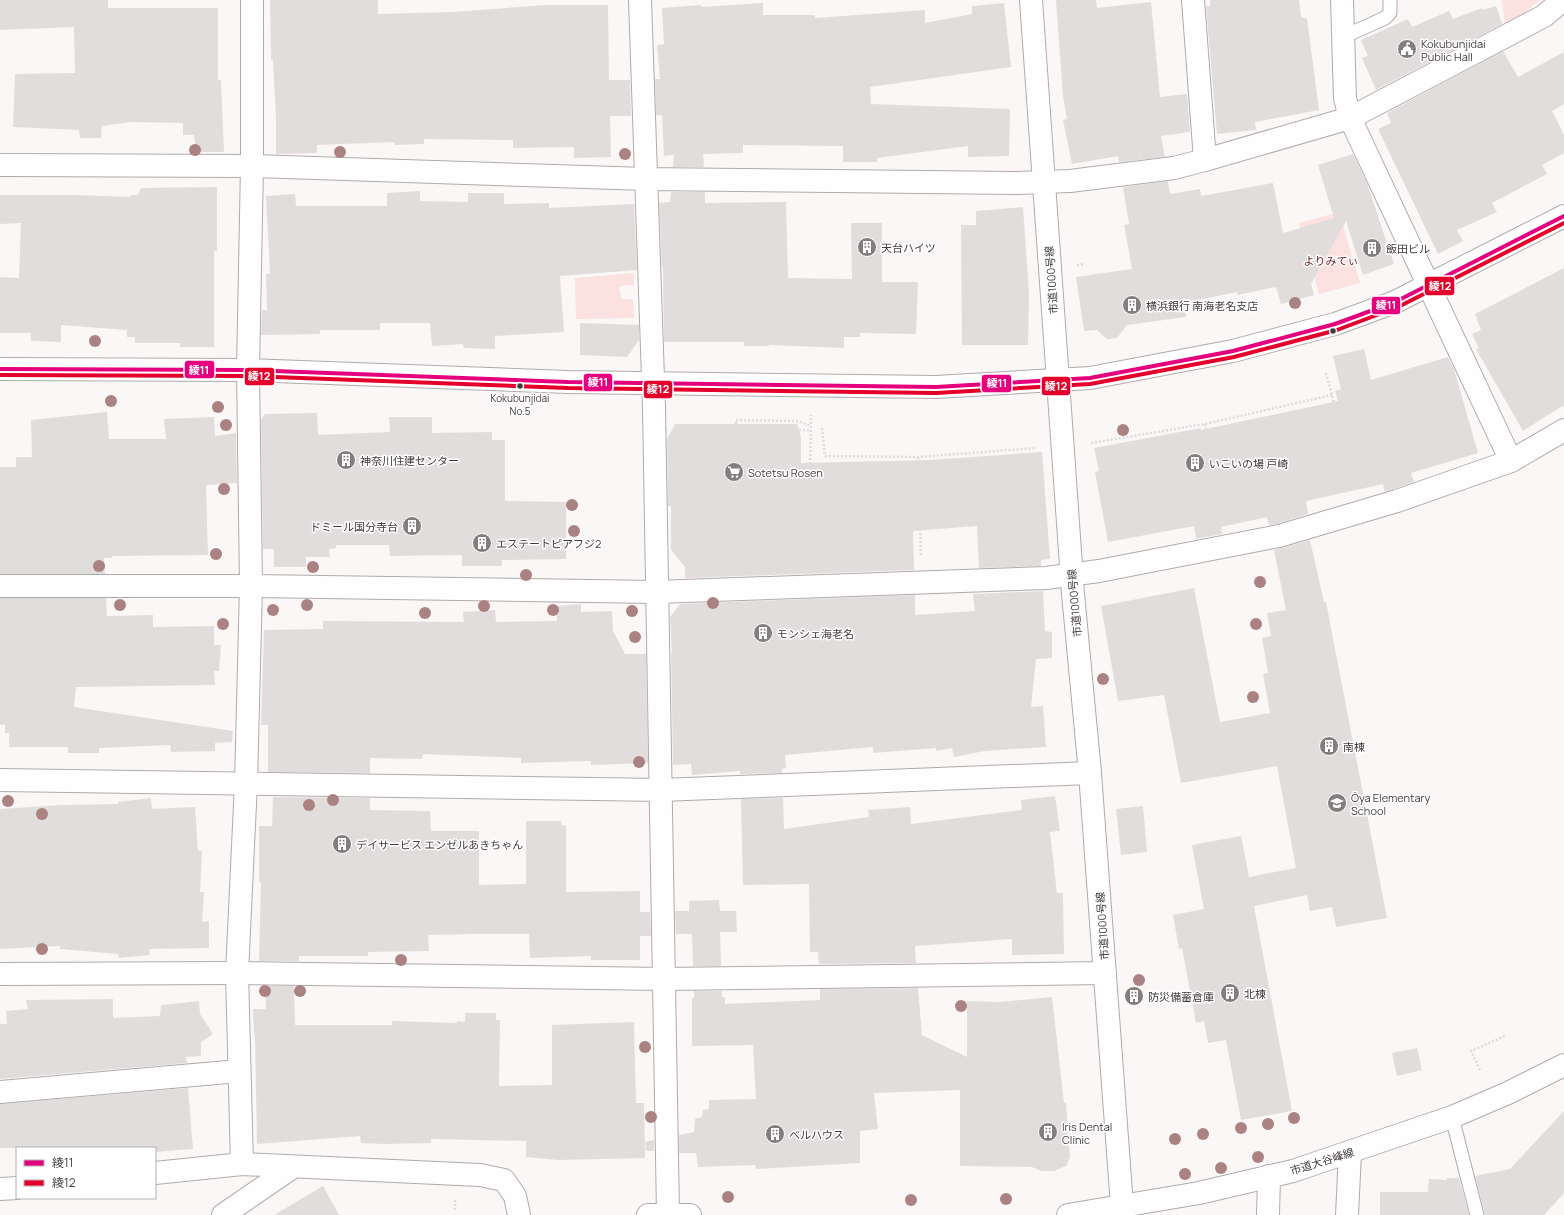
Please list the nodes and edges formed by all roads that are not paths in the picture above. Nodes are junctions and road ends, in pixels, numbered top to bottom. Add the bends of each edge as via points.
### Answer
1 (252, 0) edge
2 (640, 0) edge
3 (1031, 0) edge
4 (1193, 0) edge
5 (1342, 0) edge
6 (1390, 0) edge
7 (1563, 0) edge
8 (1343, 37) junction
9 (1350, 118) junction
10 (1205, 160) junction
11 (0, 164) edge
12 (252, 166) junction
13 (646, 179) junction
14 (1043, 183) junction
15 (1564, 216) edge
16 (1429, 285) junction
17 (0, 369) edge
18 (248, 370) junction
19 (1058, 381) junction
20 (653, 383) junction
21 (1564, 430) edge
22 (1510, 461) junction
23 (1072, 575) junction
24 (0, 586) edge
25 (250, 586) junction
26 (656, 592) junction
27 (1090, 773) junction
28 (0, 780) edge
29 (246, 783) junction
30 (661, 790) junction
31 (237, 973) junction
32 (1105, 973) junction
33 (0, 974) edge
34 (664, 979) junction
35 (1564, 1065) edge
36 (239, 1071) junction
37 (0, 1092) edge
38 (1452, 1117) junction
39 (1350, 1153) junction
40 (242, 1164) junction
41 (293, 1167) junction
42 (156, 1173) edge
43 (1269, 1176) junction
44 (16, 1188) edge
45 (0, 1190) edge
46 (1122, 1211) edge
47 (658, 1214) edge
48 (223, 1215) edge
49 (519, 1215) edge
50 (690, 1215) edge
51 (1068, 1215) edge
52 (1268, 1215) edge
53 (1347, 1215) edge
54 (1477, 1215) edge

1 - 12 street
2 - 13 street
3 - 14 street, 市道1000号線
4 - 10 street
5 - 8 street
6 - 8 lane via 1390,13 1384,18
7 - 9 street via 1544,16
8 - 9 street via 1345,98
9 - 10 street
9 - 16 street
10 - 14 street via 1174,168
11 - 12 street
12 - 13 street
12 - 18 street
13 - 14 street
13 - 20 street
14 - 19 street, 市道1000号線
15 - 16 street
16 - 19 street via 1395,302 1335,324 1233,352 1098,377
16 - 22 street
17 - 18 street
18 - 20 street
18 - 25 street
19 - 20 street via 936,387
19 - 23 street, 市道1000号線
20 - 26 street
21 - 22 street
22 - 23 street via 1397,501 1279,536
23 - 26 street
23 - 27 street, 市道1000号線
24 - 25 street
25 - 26 street
25 - 29 street
26 - 30 street
27 - 30 street
27 - 32 street, 市道1000号線
28 - 29 street
29 - 30 street
29 - 31 street
30 - 34 street
31 - 33 street
31 - 34 street
31 - 36 street
32 - 34 street
32 - 46 street, 市道1000号線
34 - 47 street
35 - 38 street, 市道大谷峰線
36 - 37 street
36 - 40 street
38 - 39 street, 市道大谷峰線
38 - 54 lane
39 - 43 street, 市道大谷峰線
39 - 53 street
40 - 41 street
40 - 42 street
41 - 48 street
41 - 49 street via 480,1175 504,1180 515,1196
43 - 46 street, 市道大谷峰線
43 - 52 street
44 - 45 street
46 - 51 street, 市道大谷峰線
47 - 50 street

